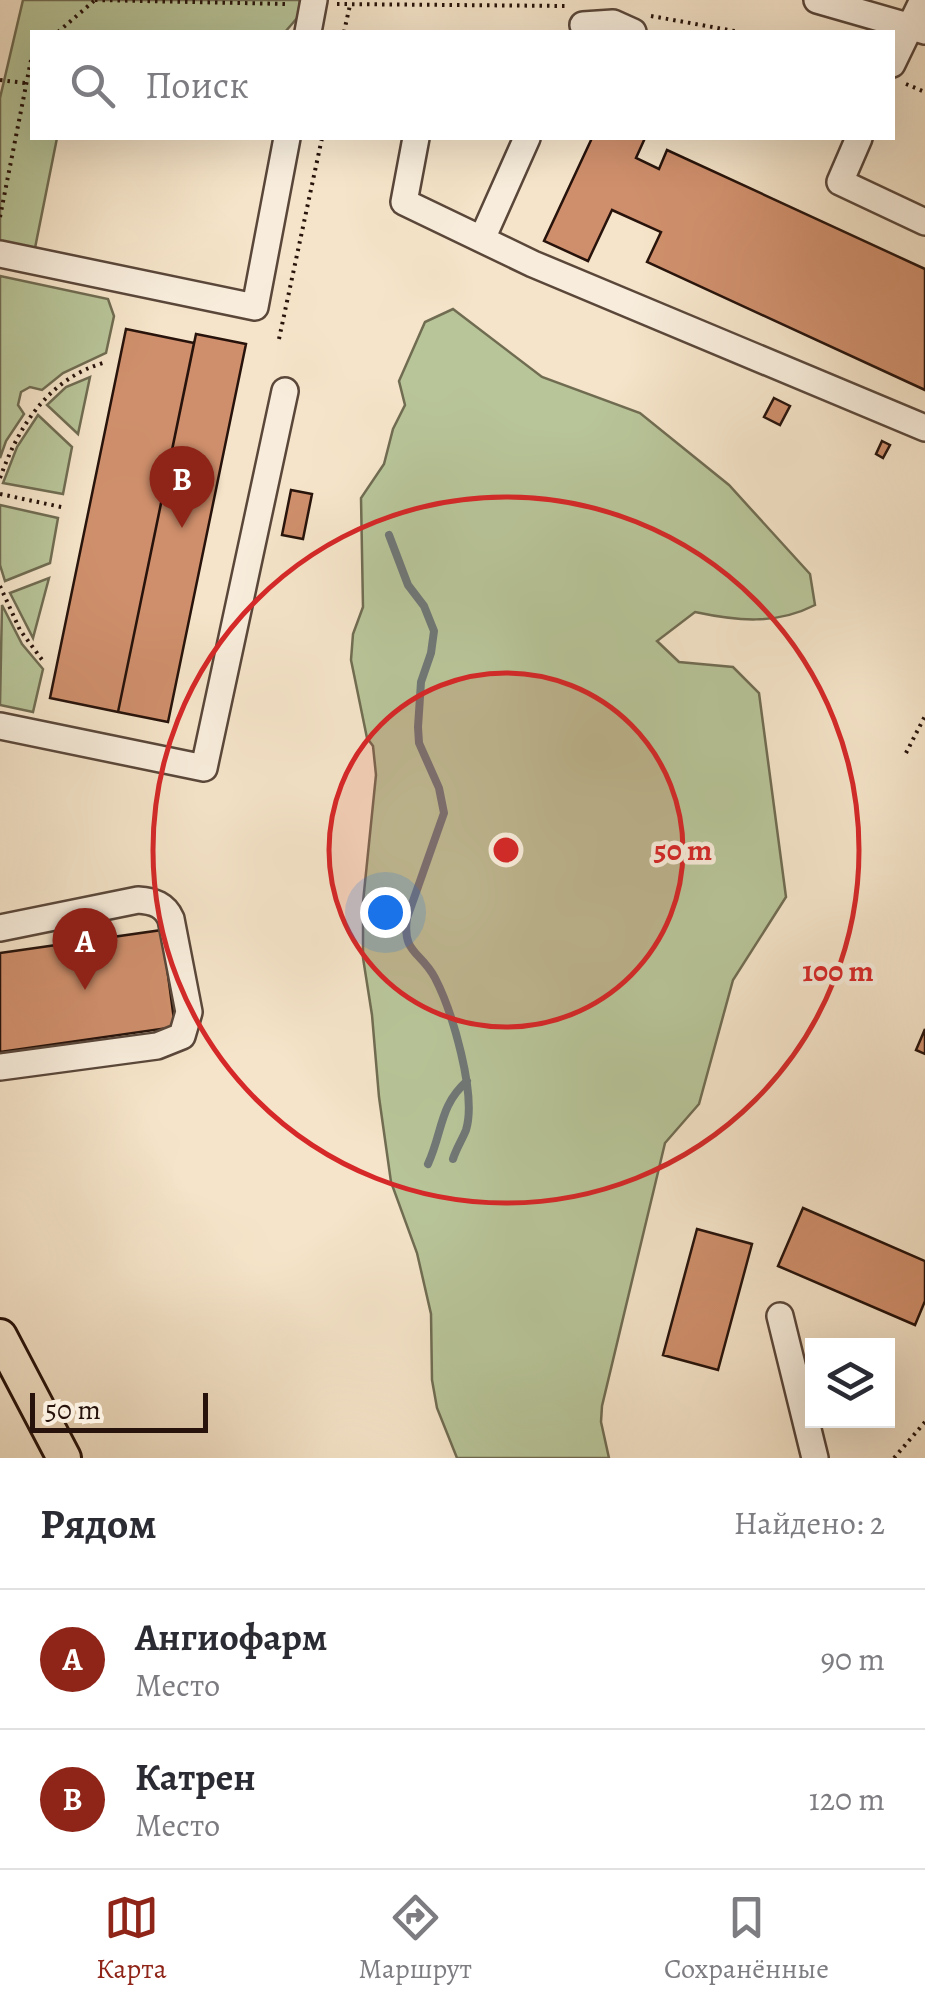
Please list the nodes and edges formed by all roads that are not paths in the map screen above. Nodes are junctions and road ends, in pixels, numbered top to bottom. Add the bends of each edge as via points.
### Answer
1 (817, 0) edge
2 (923, 0) edge
3 (314, 2) edge
4 (585, 16) edge
5 (638, 23) edge
6 (919, 29) edge
7 (308, 30) edge
8 (895, 60) edge
9 (287, 140) edge
10 (416, 140) edge
11 (526, 140) edge
12 (858, 140) edge
13 (925, 222) edge
14 (482, 239) junction
15 (0, 254) edge
16 (285, 391) dead end
17 (925, 428) edge
18 (0, 726) edge
19 (0, 928) edge
20 (0, 1067) edge
21 (780, 1316) dead end
22 (0, 1336) edge
23 (64, 1458) edge
24 (815, 1458) edge

1 - 6 street
2 - 6 street
3 - 7 street
4 - 5 street
6 - 8 street
9 - 15 street via 254,306
10 - 14 street via 404,202
11 - 14 street
12 - 13 street via 840,182
14 - 17 street
16 - 18 street via 204,768
19 - 20 street via 152,902 172,920 189,1012 182,1036 158,1046
21 - 24 street
22 - 23 main road

